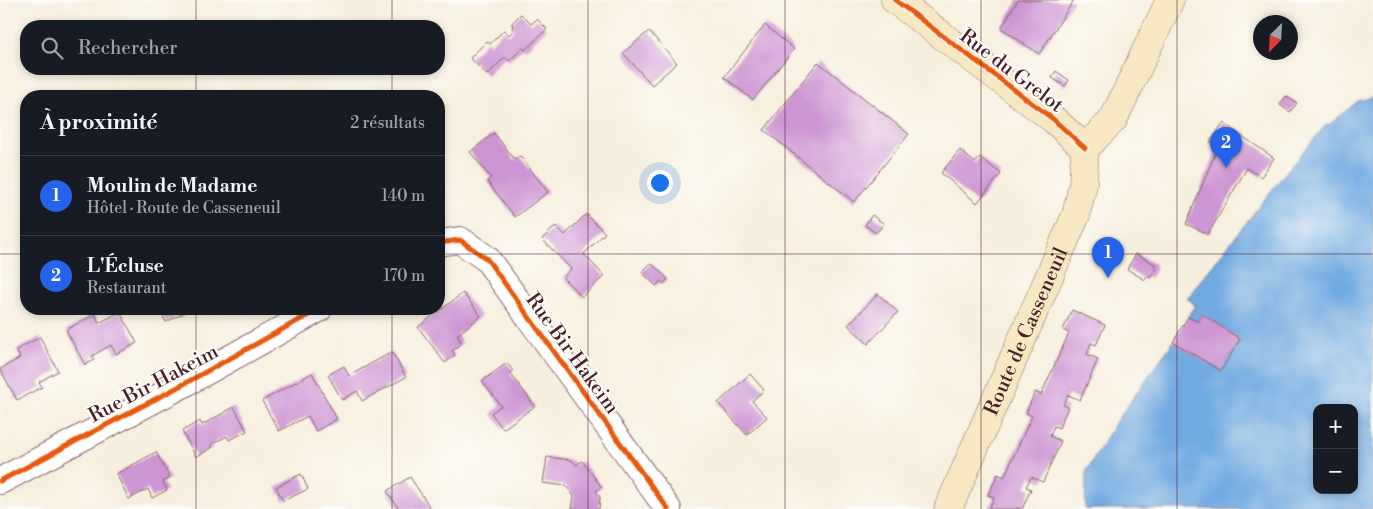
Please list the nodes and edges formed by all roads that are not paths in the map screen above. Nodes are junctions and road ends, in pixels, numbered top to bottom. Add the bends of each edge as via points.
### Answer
1 (895, 0) edge
2 (1170, 0) edge
3 (1085, 148) junction
4 (445, 242) edge
5 (308, 315) edge
6 (0, 481) edge
7 (668, 509) edge
8 (948, 509) edge

1 - 3 main road, Rue du Grelot via 1053,119
2 - 3 main road via 1113,120
3 - 8 main road, Route de Casseneuil via 1083,184 1076,215
4 - 7 street, Rue Bir Hakeim via 460,240 486,259
5 - 6 street, Rue Bir Hakeim

